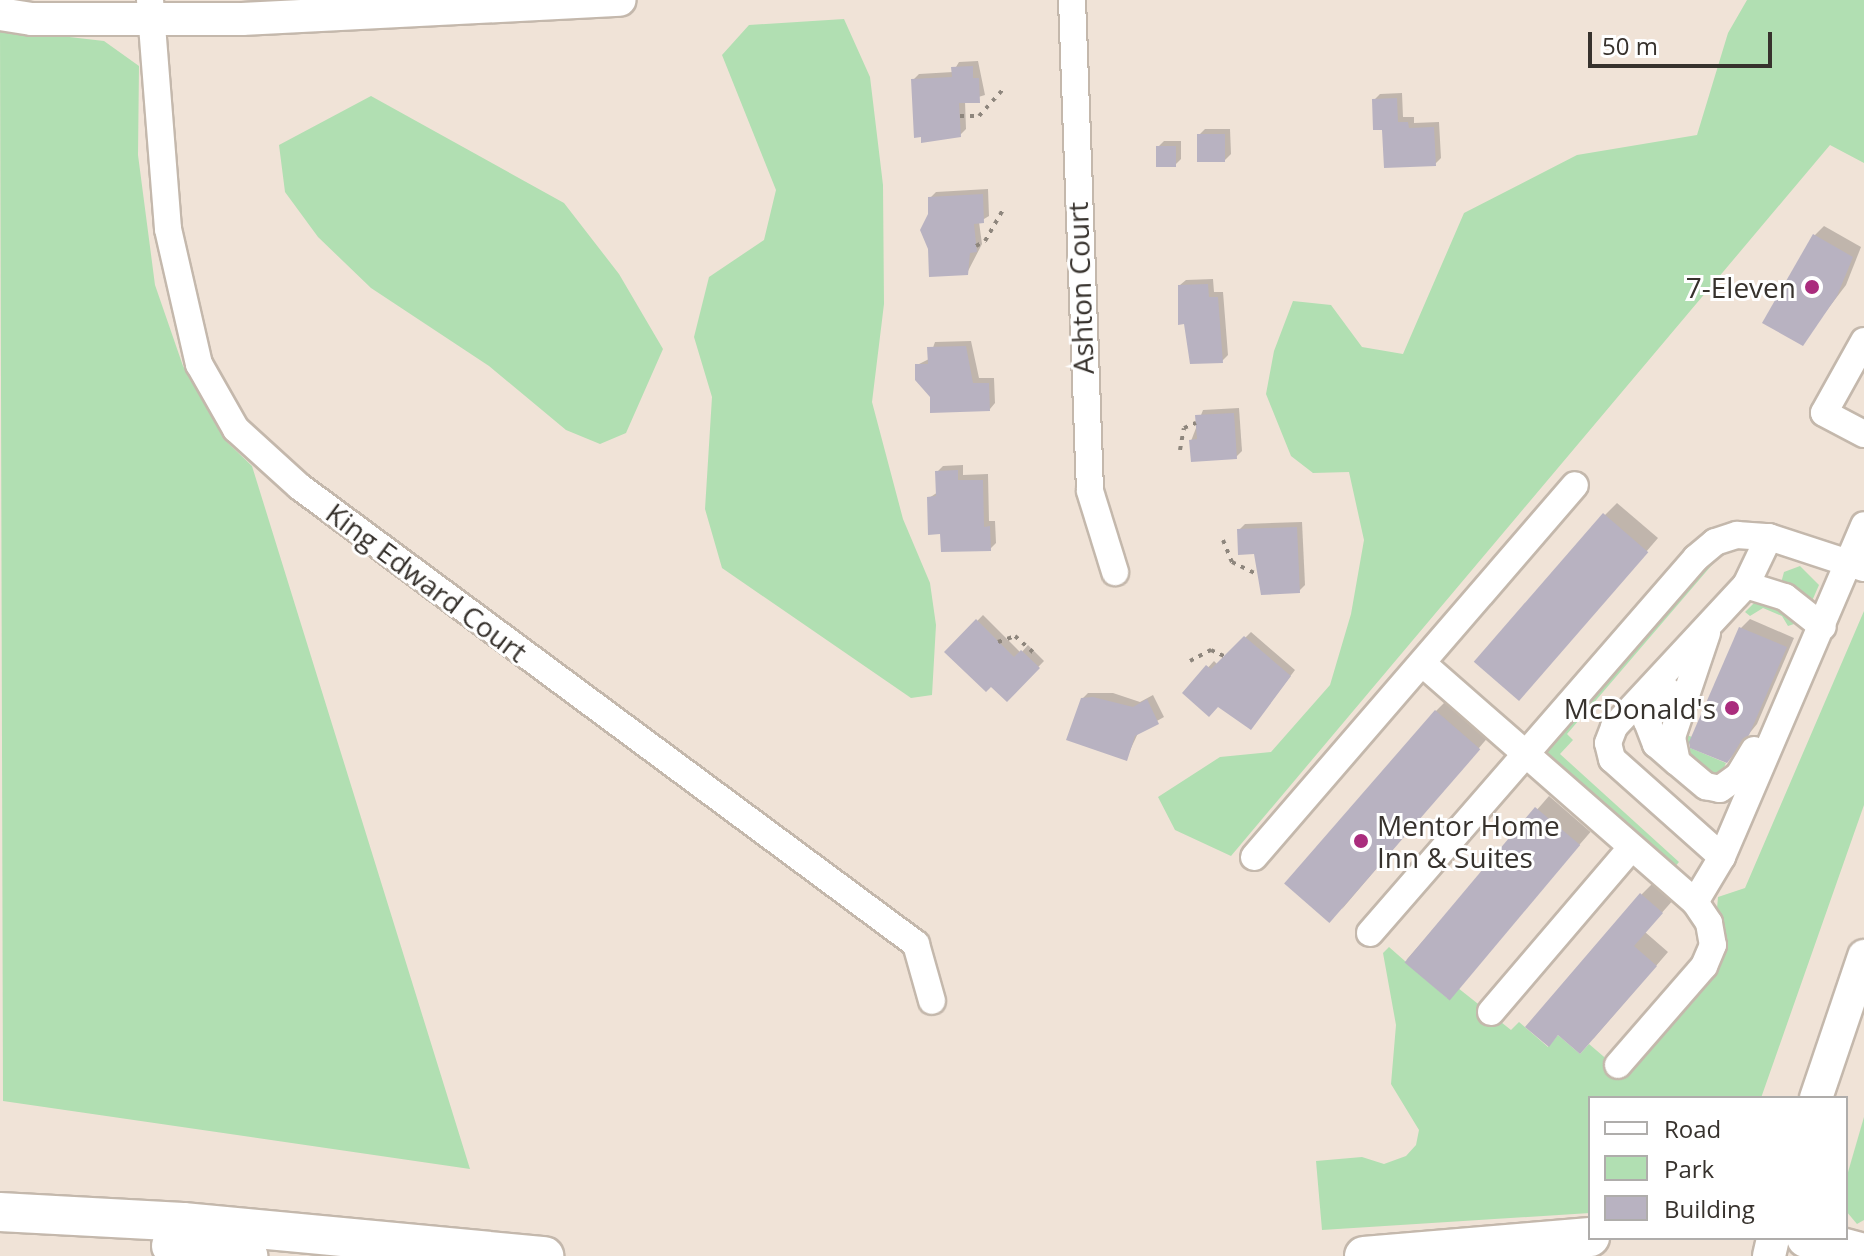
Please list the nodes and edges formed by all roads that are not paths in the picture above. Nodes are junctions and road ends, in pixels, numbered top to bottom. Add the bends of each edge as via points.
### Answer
1 (620, 0) edge
2 (1072, 0) edge
3 (150, 10) edge
4 (0, 14) edge
5 (1864, 341) edge
6 (1864, 434) edge
7 (1575, 485) dead end
8 (1864, 525) edge
9 (1769, 537) junction
10 (1858, 565) edge
11 (1115, 572) dead end
12 (1746, 585) junction
13 (1711, 622) junction
14 (1823, 627) junction
15 (1422, 663) junction
16 (1800, 675) junction
17 (1528, 752) junction
18 (1631, 848) junction
19 (1254, 857) dead end
20 (1722, 857) junction
21 (1695, 902) junction
22 (1370, 933) dead end
23 (1864, 956) edge
24 (932, 1001) dead end
25 (1491, 1012) dead end
26 (1618, 1065) dead end
27 (1817, 1096) edge
28 (0, 1212) edge
29 (0, 1224) edge
30 (1588, 1237) edge
31 (1814, 1240) edge
32 (1864, 1253) edge
33 (248, 1256) edge
34 (544, 1256) edge
35 (1364, 1256) edge

1 - 3 main road
2 - 11 street, Ashton Court via 1089,478 1099,534
3 - 4 main road
3 - 24 street, King Edward Court via 168,229 199,364 236,429 300,487 916,944
5 - 6 street via 1824,413
7 - 15 street
8 - 10 street
9 - 10 street
9 - 12 street
9 - 17 street via 1737,535 1715,542 1696,558
10 - 14 street
12 - 13 street
12 - 14 street via 1785,597
13 - 16 street via 1672,737 1677,762 1706,786 1732,783
13 - 20 street via 1614,727 1608,743 1612,759
14 - 16 street
15 - 17 street
15 - 19 street
16 - 20 street
17 - 18 street
17 - 22 street
18 - 21 street
18 - 25 street
20 - 21 street
21 - 26 street via 1709,923 1713,945 1704,966
23 - 27 main road
28 - 34 highway via 183,1222
29 - 33 highway
30 - 35 highway
31 - 32 highway

